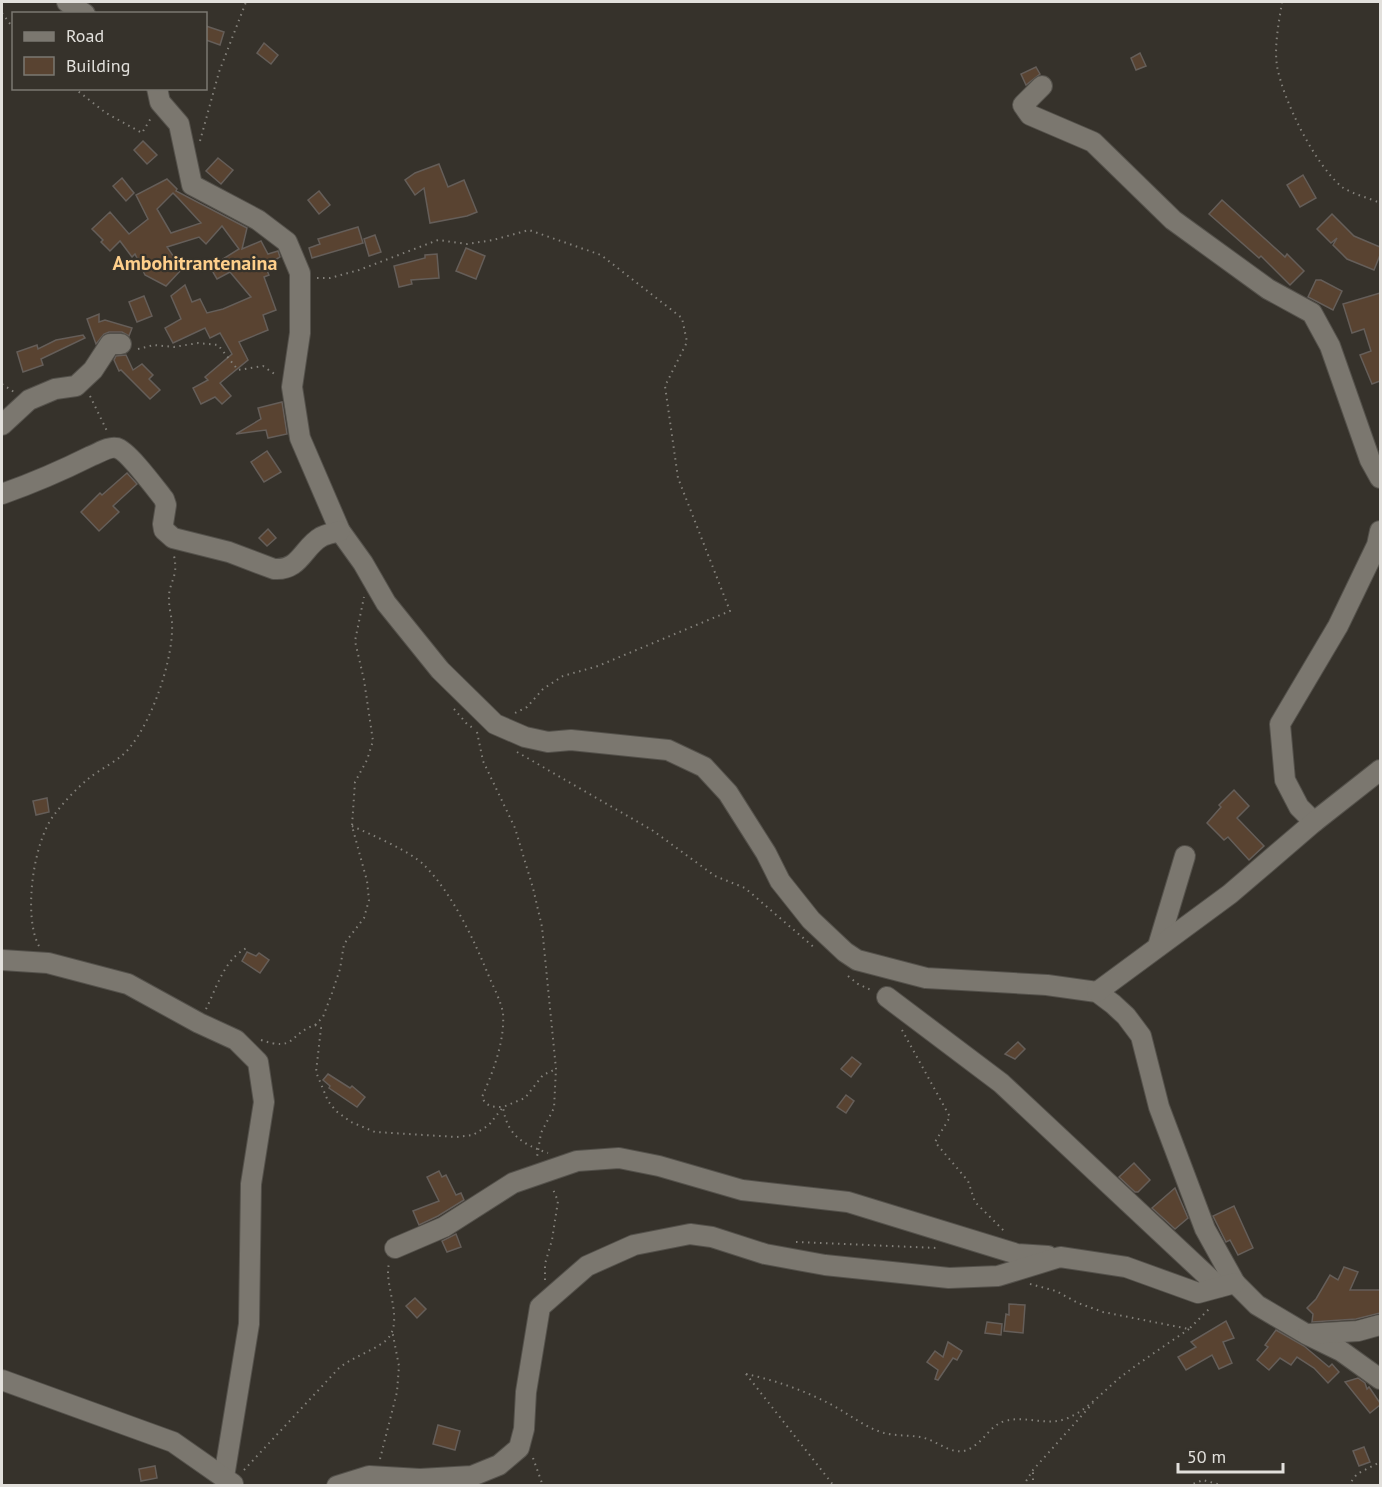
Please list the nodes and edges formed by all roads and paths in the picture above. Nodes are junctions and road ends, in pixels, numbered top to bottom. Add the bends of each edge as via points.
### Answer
1 (67, 2) edge
2 (246, 2) edge
3 (1282, 2) edge
4 (82, 12) edge
5 (2, 13) edge
6 (12, 26) edge
7 (1042, 86) dead end
8 (77, 90) edge
9 (158, 95) edge
10 (198, 148) dead end
11 (1380, 203) edge
12 (300, 273) junction
13 (121, 344) joint
14 (76, 386) junction
15 (292, 387) junction
16 (2, 424) edge
17 (115, 447) junction
18 (1380, 478) edge
19 (2, 494) edge
20 (340, 531) junction
21 (1380, 531) edge
22 (173, 538) junction
23 (364, 596) dead end
24 (453, 700) dead end
25 (486, 729) junction
26 (513, 750) dead end
27 (1380, 770) edge
28 (1314, 822) junction
29 (352, 826) junction
30 (1185, 856) dead end
31 (249, 946) dead end
32 (1158, 946) junction
33 (821, 954) dead end
34 (2, 960) edge
35 (48, 963) junction
36 (849, 976) dead end
37 (1097, 992) junction
38 (887, 997) joint
39 (199, 1023) junction
40 (315, 1026) junction
41 (901, 1028) dead end
42 (257, 1038) dead end
43 (556, 1069) junction
44 (503, 1107) junction
45 (537, 1149) junction
46 (552, 1154) dead end
47 (536, 1176) junction
48 (792, 1242) dead end
49 (395, 1248) joint
50 (937, 1248) dead end
51 (1017, 1254) junction
52 (1060, 1257) junction
53 (998, 1276) junction
54 (1227, 1285) junction
55 (1212, 1306) dead end
56 (540, 1307) junction
57 (1380, 1325) edge
58 (392, 1329) junction
59 (1189, 1329) junction
60 (1305, 1334) junction
61 (1380, 1379) edge
62 (2, 1380) edge
63 (1095, 1401) junction
64 (1380, 1462) edge
65 (1033, 1470) junction
66 (369, 1476) junction
67 (230, 1481) edge
68 (337, 1485) edge
69 (834, 1485) edge
70 (1023, 1485) edge
71 (1033, 1485) edge
72 (1188, 1485) edge
73 (1224, 1485) edge
74 (1348, 1485) edge

1 - 4 street
2 - 10 path via 219,72
3 - 11 path via 1277,65 1285,92 1315,156 1343,188
5 - 6 path
7 - 18 street via 1023,105 1030,115 1092,142 1173,220 1268,289 1312,313 1330,346
8 - 9 path via 142,133
9 - 12 street via 179,124 192,185 258,220 287,242
12 - 15 street via 300,333
12 - 25 path via 330,278 438,240 467,244 529,230 601,255 682,318 687,342 664,386 678,478 730,611 598,666 563,676 527,706
13 - 14 street via 110,344 93,370
13 - 15 path via 136,349 154,345 218,345 238,370 263,366
14 - 16 street via 28,400
14 - 17 path via 88,392
15 - 20 street via 300,438
17 - 19 street
17 - 22 street via 135,463 164,499 164,530
20 - 22 street via 320,537 298,561 281,569
20 - 25 street via 386,603
21 - 28 street via 1338,626 1280,724 1285,780 1299,807
22 - 35 path via 177,568 168,598 170,649 165,675 151,709 129,749 88,779 52,817 36,857 30,900 35,939
23 - 29 path via 355,641 373,741 355,782
24 - 25 path via 455,711 467,724
25 - 37 street via 548,742 571,740 668,750 704,767 728,793 780,881 839,947 857,960 926,978
25 - 43 path via 483,761 515,828 542,927
26 - 33 path via 652,830 715,876 745,888
27 - 28 street
28 - 32 street via 1230,894
29 - 40 path via 369,900 364,918 344,944 332,993
29 - 44 path via 423,863 472,936 502,1014 502,1033 483,1097 490,1106
30 - 32 street
31 - 39 path via 234,956
32 - 37 street
34 - 35 street
35 - 39 street via 128,984
36 - 38 path
37 - 54 street via 1126,1016 1141,1036 1159,1107
38 - 54 street via 1001,1083
39 - 67 street via 236,1040 258,1062 264,1102 251,1184 249,1324
40 - 42 path via 290,1043 278,1046
40 - 44 path via 321,1028 316,1072 328,1101 351,1122 387,1134 457,1137 473,1135 489,1125
41 - 51 path via 950,1117 935,1142 968,1181 975,1202 1005,1232
43 - 44 path via 543,1075 525,1098
43 - 45 path via 554,1108
44 - 45 path via 511,1131
45 - 46 path
45 - 47 path
47 - 49 street via 513,1182 444,1227
47 - 51 street via 577,1161 619,1158 742,1190 848,1202
47 - 56 path via 551,1184 558,1201
48 - 50 path
49 - 58 path via 387,1272 395,1310
51 - 52 street
52 - 53 street
52 - 54 street via 1126,1268 1198,1293
53 - 56 street via 949,1278 825,1265 690,1234 634,1245 609,1255 587,1266
53 - 59 path via 1056,1291 1103,1312
54 - 60 street
55 - 59 path
56 - 66 street via 519,1448 499,1465 472,1476
57 - 60 street via 1358,1331
58 - 66 path via 399,1366 397,1392 381,1455
58 - 67 path via 386,1341 339,1368 247,1468
59 - 63 path via 1120,1377
60 - 61 street via 1341,1352
62 - 67 street via 173,1442
63 - 65 path
63 - 69 path via 1069,1417 1049,1423 1024,1418 1005,1421 964,1452 952,1451 923,1437 884,1433 828,1403 746,1374
64 - 74 path via 1357,1474
65 - 70 path
65 - 71 path
66 - 68 street
72 - 73 path via 1203,1480

